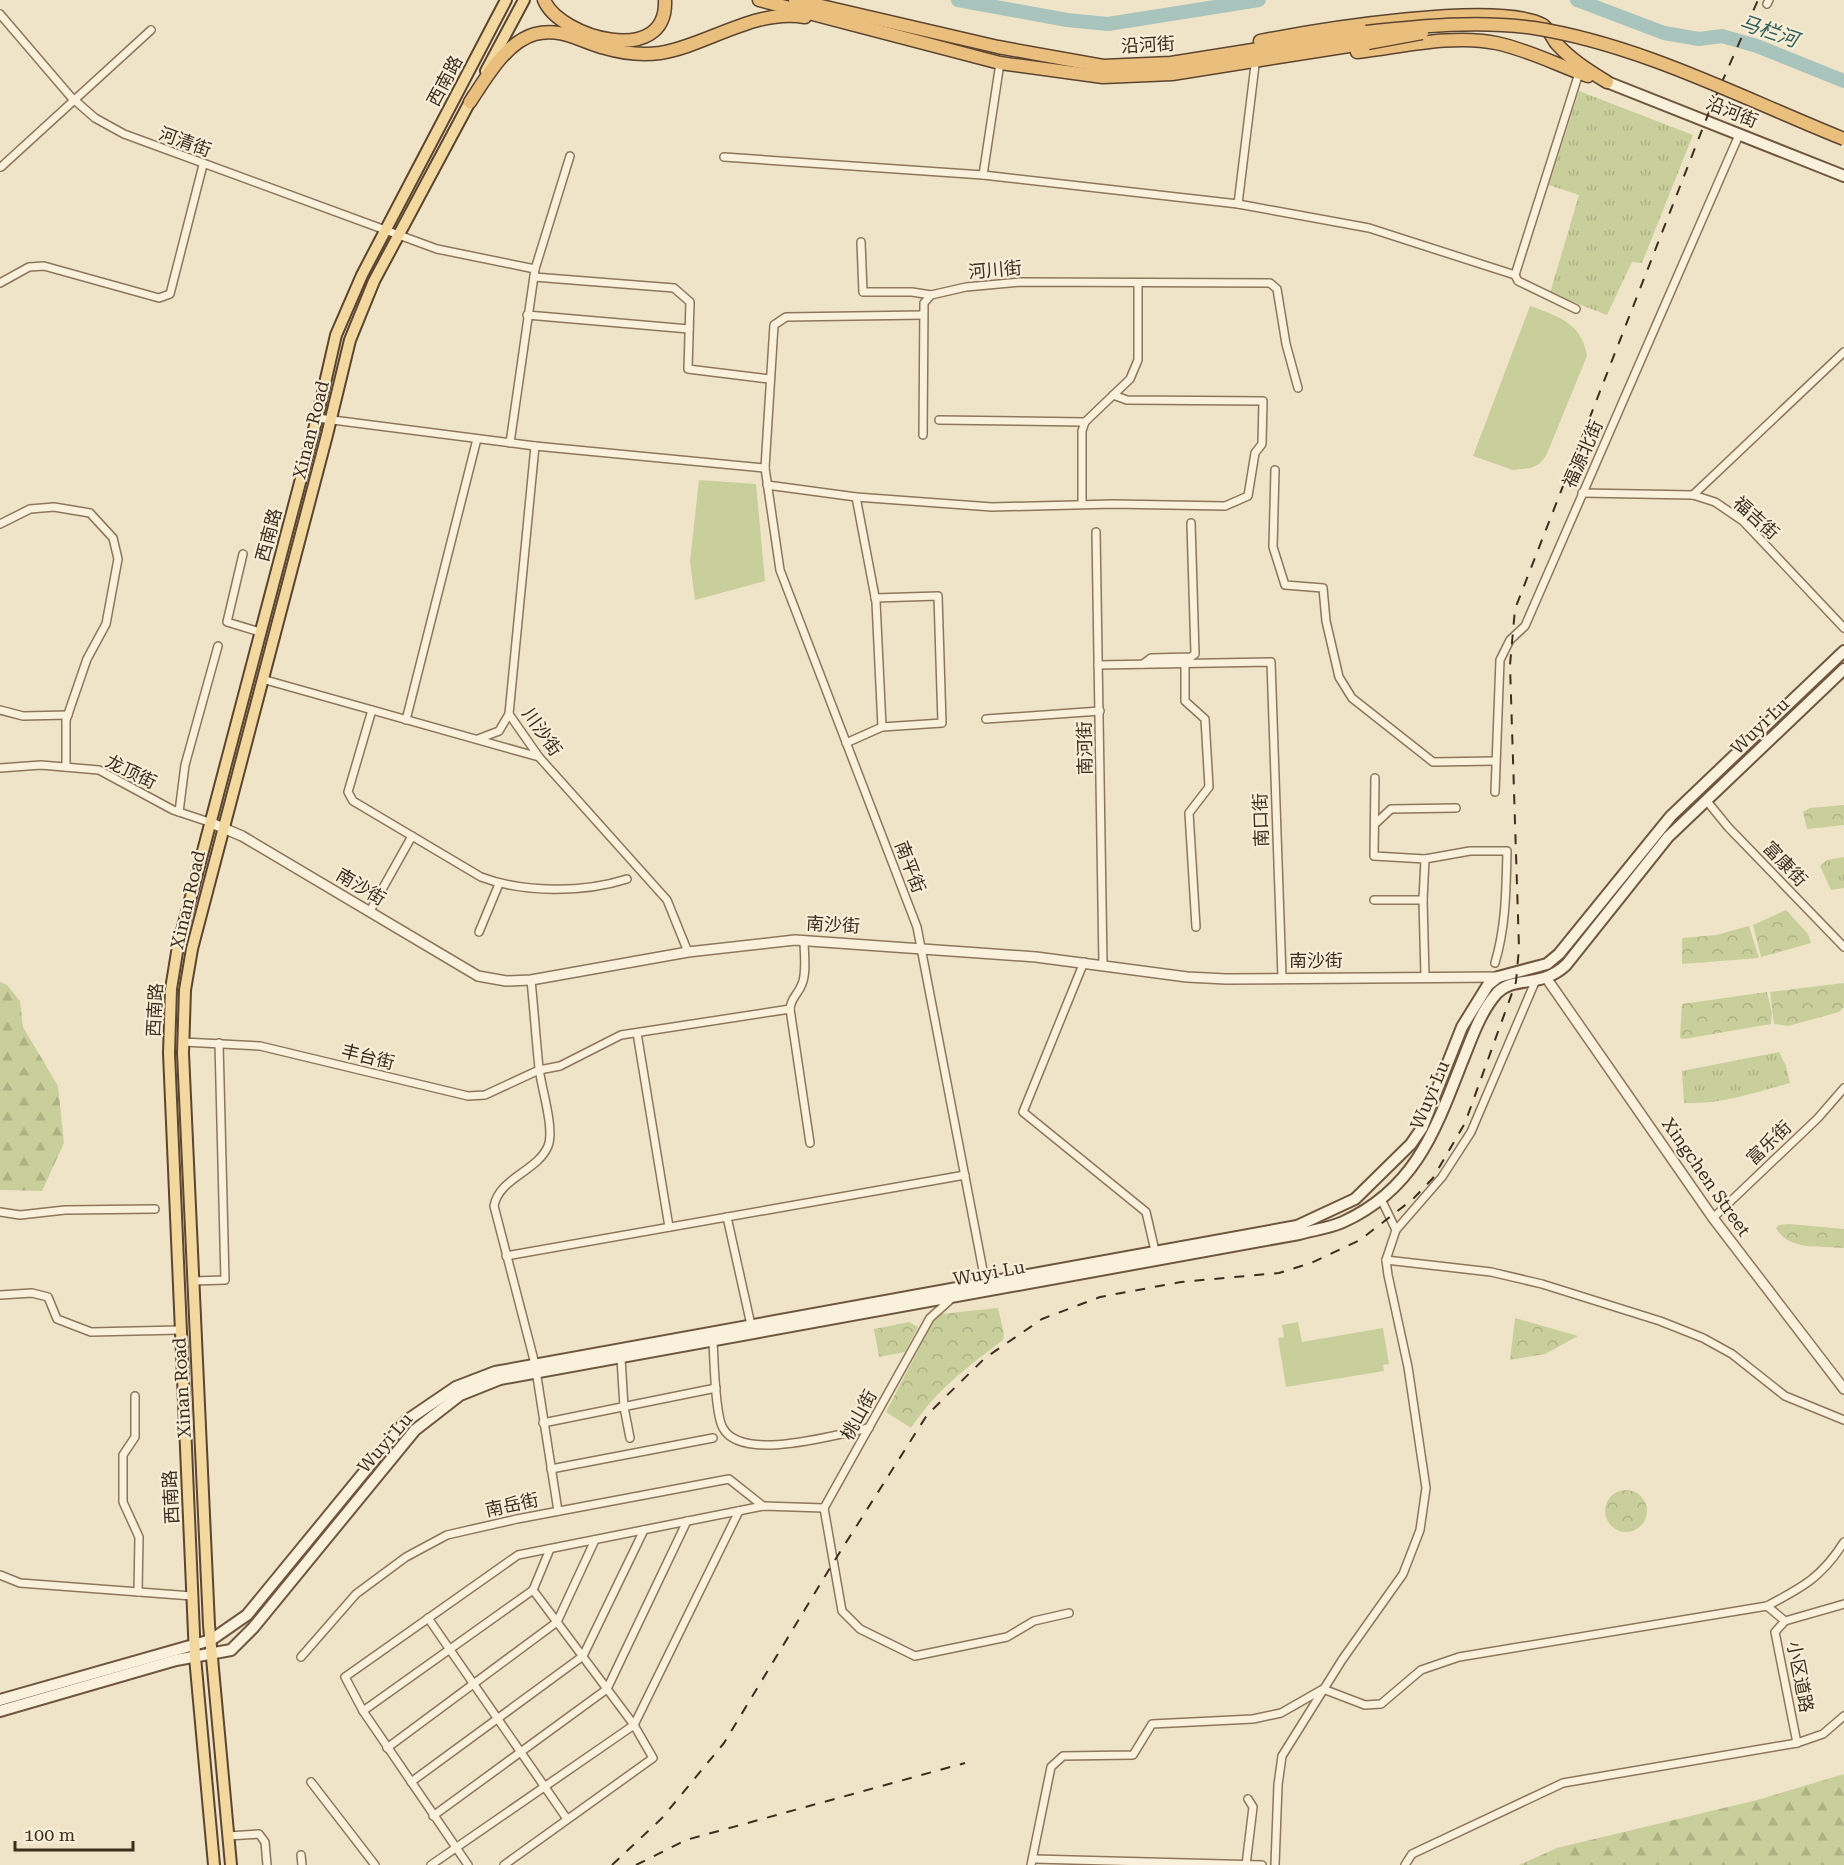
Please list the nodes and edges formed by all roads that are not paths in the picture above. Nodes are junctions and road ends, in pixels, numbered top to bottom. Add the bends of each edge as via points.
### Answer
1 (506, 0) edge
2 (524, 0) edge
3 (544, 0) edge
4 (665, 0) edge
5 (759, 0) edge
6 (795, 0) edge
7 (818, 0) edge
8 (0, 14) edge
9 (886, 22) junction
10 (151, 30) dead end
11 (896, 36) junction
12 (1367, 38) junction
13 (1554, 41) junction
14 (1494, 42) junction
15 (1000, 63) junction
16 (1255, 65) junction
17 (1103, 66) junction
18 (1186, 72) junction
19 (1579, 72) junction
20 (1607, 82) junction
21 (74, 100) junction
22 (470, 102) junction
23 (1739, 135) junction
24 (1844, 138) edge
25 (1844, 146) edge
26 (570, 156) dead end
27 (724, 157) dead end
28 (203, 165) junction
29 (1, 167) edge
30 (983, 175) junction
31 (1844, 176) edge
32 (1238, 204) junction
33 (385, 229) junction
34 (400, 235) junction
35 (861, 242) dead end
36 (534, 273) junction
37 (1515, 275) junction
38 (0, 283) edge
39 (1138, 283) junction
40 (931, 295) junction
41 (1576, 309) dead end
42 (527, 315) junction
43 (923, 315) junction
44 (689, 329) junction
45 (1844, 352) edge
46 (769, 379) junction
47 (1298, 388) dead end
48 (1113, 395) junction
49 (318, 418) junction
50 (331, 420) junction
51 (939, 420) dead end
52 (1085, 422) junction
53 (923, 435) dead end
54 (477, 439) junction
55 (510, 443) junction
56 (535, 446) junction
57 (765, 468) junction
58 (1275, 470) dead end
59 (767, 485) junction
60 (1582, 493) junction
61 (1693, 495) junction
62 (856, 496) junction
63 (1082, 504) junction
64 (1191, 523) dead end
65 (0, 524) edge
66 (1096, 532) dead end
67 (243, 554) dead end
68 (875, 598) junction
69 (1844, 628) edge
70 (260, 632) junction
71 (218, 646) dead end
72 (1844, 651) edge
73 (1185, 663) junction
74 (1098, 664) junction
75 (1143, 664) junction
76 (1844, 669) edge
77 (262, 679) junction
78 (0, 710) edge
79 (372, 710) junction
80 (1100, 711) junction
81 (509, 714) junction
82 (68, 715) junction
83 (986, 719) dead end
84 (406, 720) junction
85 (882, 727) junction
86 (475, 739) junction
87 (846, 743) junction
88 (539, 757) junction
89 (1495, 761) junction
90 (66, 767) junction
91 (0, 768) edge
92 (1375, 778) dead end
93 (1495, 792) dead end
94 (1706, 800) junction
95 (1456, 808) dead end
96 (179, 812) junction
97 (209, 822) junction
98 (1375, 824) junction
99 (223, 826) junction
100 (412, 836) junction
101 (1425, 859) junction
102 (627, 879) dead end
103 (499, 884) junction
104 (1374, 900) dead end
105 (1423, 900) junction
106 (370, 911) junction
107 (1196, 927) dead end
108 (479, 932) dead end
109 (804, 940) junction
110 (923, 947) junction
111 (1844, 947) edge
112 (688, 952) junction
113 (1084, 962) junction
114 (1495, 963) dead end
115 (1103, 964) junction
116 (1282, 977) junction
117 (1425, 977) junction
118 (1498, 977) junction
119 (1546, 979) junction
120 (531, 980) junction
121 (1516, 982) junction
122 (1535, 982) junction
123 (790, 1009) junction
124 (637, 1033) junction
125 (183, 1042) junction
126 (219, 1043) junction
127 (539, 1070) junction
128 (1844, 1088) edge
129 (810, 1143) dead end
130 (965, 1175) junction
131 (1382, 1199) junction
132 (155, 1209) dead end
133 (0, 1212) edge
134 (727, 1217) junction
135 (1713, 1218) junction
136 (669, 1227) junction
137 (1396, 1230) junction
138 (506, 1256) junction
139 (1156, 1256) junction
140 (1386, 1260) junction
141 (193, 1281) junction
142 (986, 1286) junction
143 (0, 1294) edge
144 (960, 1295) junction
145 (751, 1325) junction
146 (180, 1330) junction
147 (713, 1341) junction
148 (621, 1358) junction
149 (536, 1369) junction
150 (716, 1388) junction
151 (1844, 1388) edge
152 (135, 1396) dead end
153 (624, 1407) junction
154 (1844, 1420) edge
155 (543, 1423) junction
156 (869, 1428) junction
157 (630, 1438) dead end
158 (713, 1438) dead end
159 (551, 1469) junction
160 (763, 1506) junction
161 (824, 1508) junction
162 (558, 1511) junction
163 (739, 1511) junction
164 (687, 1521) junction
165 (644, 1530) junction
166 (595, 1540) junction
167 (1844, 1542) edge
168 (550, 1549) junction
169 (0, 1575) edge
170 (533, 1590) junction
171 (138, 1592) junction
172 (192, 1596) junction
173 (1844, 1604) edge
174 (1767, 1606) junction
175 (1069, 1613) dead end
176 (428, 1618) junction
177 (1785, 1621) junction
178 (557, 1622) junction
179 (211, 1640) junction
180 (195, 1644) junction
181 (450, 1650) junction
182 (212, 1655) junction
183 (582, 1656) junction
184 (195, 1657) junction
185 (301, 1657) dead end
186 (474, 1684) junction
187 (608, 1689) junction
188 (1323, 1689) junction
189 (0, 1700) edge
190 (0, 1711) edge
191 (363, 1711) junction
192 (1844, 1716) edge
193 (497, 1718) junction
194 (634, 1725) junction
195 (1797, 1743) junction
196 (387, 1748) junction
197 (520, 1752) junction
198 (310, 1782) dead end
199 (411, 1782) junction
200 (545, 1787) junction
201 (1248, 1799) dead end
202 (433, 1816) junction
203 (567, 1820) junction
204 (228, 1836) junction
205 (456, 1849) junction
206 (301, 1855) dead end
207 (1033, 1862) edge
208 (214, 1865) edge
209 (231, 1865) edge
210 (267, 1865) edge
211 (302, 1865) edge
212 (375, 1865) edge
213 (431, 1865) edge
214 (468, 1865) edge
215 (504, 1865) edge
216 (1246, 1865) edge
217 (1262, 1865) edge
218 (1275, 1865) edge
219 (1405, 1865) edge

1 - 33 main road, 西南路
2 - 22 main road, Xinan Road
3 - 4 highway via 556,19 624,42 654,32 662,23
5 - 11 highway
6 - 9 highway
7 - 9 highway
8 - 21 street, 河清街
9 - 17 highway, 沿河街
10 - 21 street
11 - 15 highway, 沿河街
11 - 22 highway via 798,16 763,20 661,53 605,48 554,32 536,34 510,49
12 - 17 highway, 沿河街 via 1171,63
12 - 18 highway, 沿河街
12 - 24 highway, bridge via 1431,25 1489,24 1586,39 1699,78
12 - 25 highway, bridge via 1489,31 1584,45 1697,85
13 - 14 highway via 1547,50
13 - 17 highway via 1542,25 1512,15 1396,16
13 - 20 highway
14 - 16 highway via 1449,41
14 - 19 highway
15 - 18 highway, 沿河街 via 1103,77
15 - 30 street
16 - 18 highway
16 - 32 street
19 - 20 highway
19 - 37 street
20 - 23 main road, 沿河街
21 - 28 street, 河清街 via 95,118 124,134
21 - 29 street
22 - 34 main road, Xinan Road
23 - 31 main road, 沿河街
23 - 60 street, 福源北街
26 - 36 street
27 - 30 street
28 - 33 street, 河清街
28 - 38 street via 170,294 159,298 44,266 29,267
30 - 32 street
32 - 37 street via 1369,228
33 - 34 street, 河清街
33 - 49 main road, 西南路 via 336,335
34 - 36 street, 河清街 via 437,249
34 - 50 main road, Xinan Road via 374,281 350,340
35 - 40 street, 河川街 via 863,292
36 - 42 street
36 - 44 street, 河清街 via 674,288 690,302
37 - 41 street via 1518,281
39 - 40 street, 河川街 via 1020,282
39 - 47 street, 河川街 via 1270,284 1277,289
39 - 48 street via 1138,360 1130,379
40 - 43 street via 924,303
42 - 44 street
42 - 55 street
43 - 46 street via 786,317 771,332
43 - 53 street
44 - 46 street via 688,369
45 - 61 street
46 - 57 street
48 - 52 street
48 - 63 street via 1127,400 1263,401 1262,444 1255,453 1248,496 1225,506
49 - 50 street
49 - 70 main road, 西南路
50 - 54 street
50 - 77 main road, Xinan Road
51 - 52 street
52 - 63 street
54 - 55 street
54 - 84 street
55 - 56 street
56 - 57 street
56 - 81 street, 川沙街
57 - 59 street, 南平街
58 - 89 street via 1273,547 1285,585 1323,588 1339,677 1352,698 1432,762
59 - 62 street
59 - 87 street, 南平街 via 780,570
60 - 61 street, 福吉街
60 - 89 street, 福源北街 via 1525,626 1510,640 1500,660
61 - 69 street, 福吉街 via 1715,502 1743,521
62 - 63 street via 952,506
62 - 68 street
64 - 75 street via 1195,654 1151,658
65 - 82 street via 30,509 54,507 90,513 113,538 117,559 106,624 87,659
66 - 74 street, 南河街
67 - 70 street via 226,622
68 - 85 street
68 - 85 street via 938,596 942,723
70 - 97 main road, 西南路
71 - 96 street via 185,765
72 - 118 main road, Wuyi Lu via 1671,816 1559,954 1533,969
73 - 75 street
73 - 107 street via 1185,701 1205,719 1209,787 1189,813
73 - 116 street, 南口街 via 1271,662
74 - 75 street
74 - 80 street, 南河街
76 - 94 main road, Wuyi Lu
77 - 79 street
77 - 99 main road, Xinan Road
78 - 82 street via 23,716
79 - 84 street
79 - 100 street via 348,792 353,801
80 - 83 street
80 - 115 street, 南河街
81 - 86 street via 499,731
81 - 88 street, 川沙街
82 - 90 street
84 - 86 street
85 - 87 street
86 - 88 street
87 - 110 street, 南平街
88 - 112 street, 川沙街 via 667,900
89 - 93 street, 福源北街
90 - 91 street, 龙顶街
90 - 96 street, 龙顶街 via 99,770
92 - 98 street
94 - 111 street, 富康街
94 - 119 main road, Wuyi Lu via 1661,845 1566,965
95 - 98 street via 1391,809
96 - 97 street, 龙顶街
97 - 99 street, 南沙街
97 - 146 main road, 西南路 via 171,989 169,1053
98 - 101 street via 1374,856
99 - 106 street, 南沙街
99 - 125 main road, Xinan Road via 192,949 185,990
100 - 103 street
100 - 106 street
101 - 105 street
101 - 114 street via 1470,851 1507,851 1503,938
102 - 103 street via 607,885 560,888
103 - 108 street
104 - 105 street
105 - 117 street
106 - 120 street, 南沙街 via 478,976
109 - 110 street, 南沙街
109 - 112 street, 南沙街
109 - 123 street via 804,976 791,998
110 - 113 street, 南沙街
110 - 130 street, 南平街
112 - 120 street, 南沙街
113 - 115 street, 南沙街
113 - 139 street via 1023,1112 1146,1212
115 - 116 street, 南沙街 via 1187,977
116 - 117 street, 南沙街
117 - 118 street, 南沙街
118 - 121 street, 南沙街
118 - 139 main road, Wuyi Lu via 1483,992 1462,1027 1422,1128 1398,1159 1355,1199 1298,1226
119 - 122 main road, Wuyi Lu
119 - 135 street, Xingchen Street
120 - 127 street
121 - 122 main road, Wuyi Lu
121 - 131 main road, Wuyi Lu via 1491,1000 1431,1138 1405,1179
122 - 137 street via 1471,1132 1442,1177
123 - 124 street, 丰台街
123 - 129 street
124 - 127 street, 丰台街 via 621,1035 560,1066
124 - 136 street
125 - 126 street, 丰台街
125 - 141 main road, Xinan Road
126 - 127 street, 丰台街 via 260,1046 468,1096 494,1092
126 - 141 street via 225,1280
127 - 138 street via 549,1146 496,1195 494,1206
128 - 135 street, 富乐街
130 - 134 street
130 - 142 street, 南平街
131 - 137 street
131 - 139 main road, Wuyi Lu via 1341,1223 1299,1234
132 - 133 street via 20,1215
134 - 136 street
134 - 145 street
135 - 151 street, Xingchen Street
136 - 138 street
137 - 140 street
138 - 149 street
139 - 142 main road, Wuyi Lu
140 - 154 street via 1502,1275 1660,1321 1732,1354 1785,1396
140 - 188 street via 1408,1367 1426,1488 1420,1530 1403,1574
141 - 179 main road, Xinan Road
142 - 144 main road, Wuyi Lu
142 - 145 main road, Wuyi Lu
143 - 146 street via 48,1297 57,1319 91,1332
144 - 147 main road, Wuyi Lu
144 - 156 street, 桃山街 via 943,1304 930,1318
145 - 149 main road, Wuyi Lu
146 - 172 main road, 西南路
147 - 148 main road, Wuyi Lu
147 - 150 street
148 - 149 main road, Wuyi Lu
148 - 153 street
149 - 155 street
149 - 179 main road, Wuyi Lu via 495,1372 456,1387 406,1421 247,1615
149 - 182 main road, Wuyi Lu via 460,1395 415,1430 253,1628 231,1650
150 - 153 street
150 - 156 street via 723,1428 734,1439 752,1445 770,1446
152 - 171 street via 135,1437 123,1455 123,1502 139,1537
153 - 155 street
153 - 157 street
155 - 159 street
156 - 161 street, 桃山街
158 - 159 street
159 - 162 street
160 - 161 street
160 - 162 street, 南岳街 via 729,1479
160 - 163 street
161 - 175 street via 842,1611 860,1629 915,1656 1007,1637 1034,1621
162 - 185 street, 南岳街 via 447,1535 406,1557 356,1594
163 - 164 street
163 - 194 street
164 - 165 street
164 - 187 street
165 - 166 street
165 - 183 street
166 - 168 street
166 - 178 street
167 - 174 street via 1828,1566 1803,1587
168 - 170 street
168 - 176 street via 518,1555
169 - 171 street via 20,1583
170 - 178 street
170 - 181 street
171 - 172 street
172 - 180 main road, 西南路
173 - 177 street
174 - 177 street
174 - 188 street via 1459,1657 1420,1670 1382,1704 1365,1705
176 - 181 street
176 - 191 street via 345,1677
177 - 195 street, 小区道路 via 1775,1632
178 - 183 street
178 - 186 street
179 - 180 main road, Wuyi Lu
179 - 182 main road, Xinan Road
180 - 184 main road, 西南路
180 - 189 main road, Wuyi Lu
181 - 186 street
181 - 191 street
182 - 184 main road, Wuyi Lu
182 - 204 main road, Xinan Road
183 - 187 street
183 - 193 street
184 - 190 main road, Wuyi Lu
184 - 208 main road, 西南路
186 - 193 street
186 - 196 street
187 - 194 street
187 - 197 street
188 - 207 street via 1281,1713 1253,1719 1152,1724 1133,1755 1063,1756 1051,1767
188 - 218 street via 1282,1756
191 - 196 street
192 - 195 street via 1823,1734
193 - 197 street
193 - 199 street
194 - 200 street
194 - 203 street via 652,1758
195 - 219 street via 1563,1782 1412,1854
196 - 199 street
197 - 200 street
197 - 202 street
198 - 212 street
199 - 202 street
200 - 203 street
200 - 205 street
201 - 216 street via 1253,1807
202 - 205 street
203 - 215 street
204 - 209 main road, Xinan Road
204 - 210 street via 259,1834 265,1842
205 - 213 street
205 - 214 street
206 - 211 street
207 - 216 street
216 - 217 street

